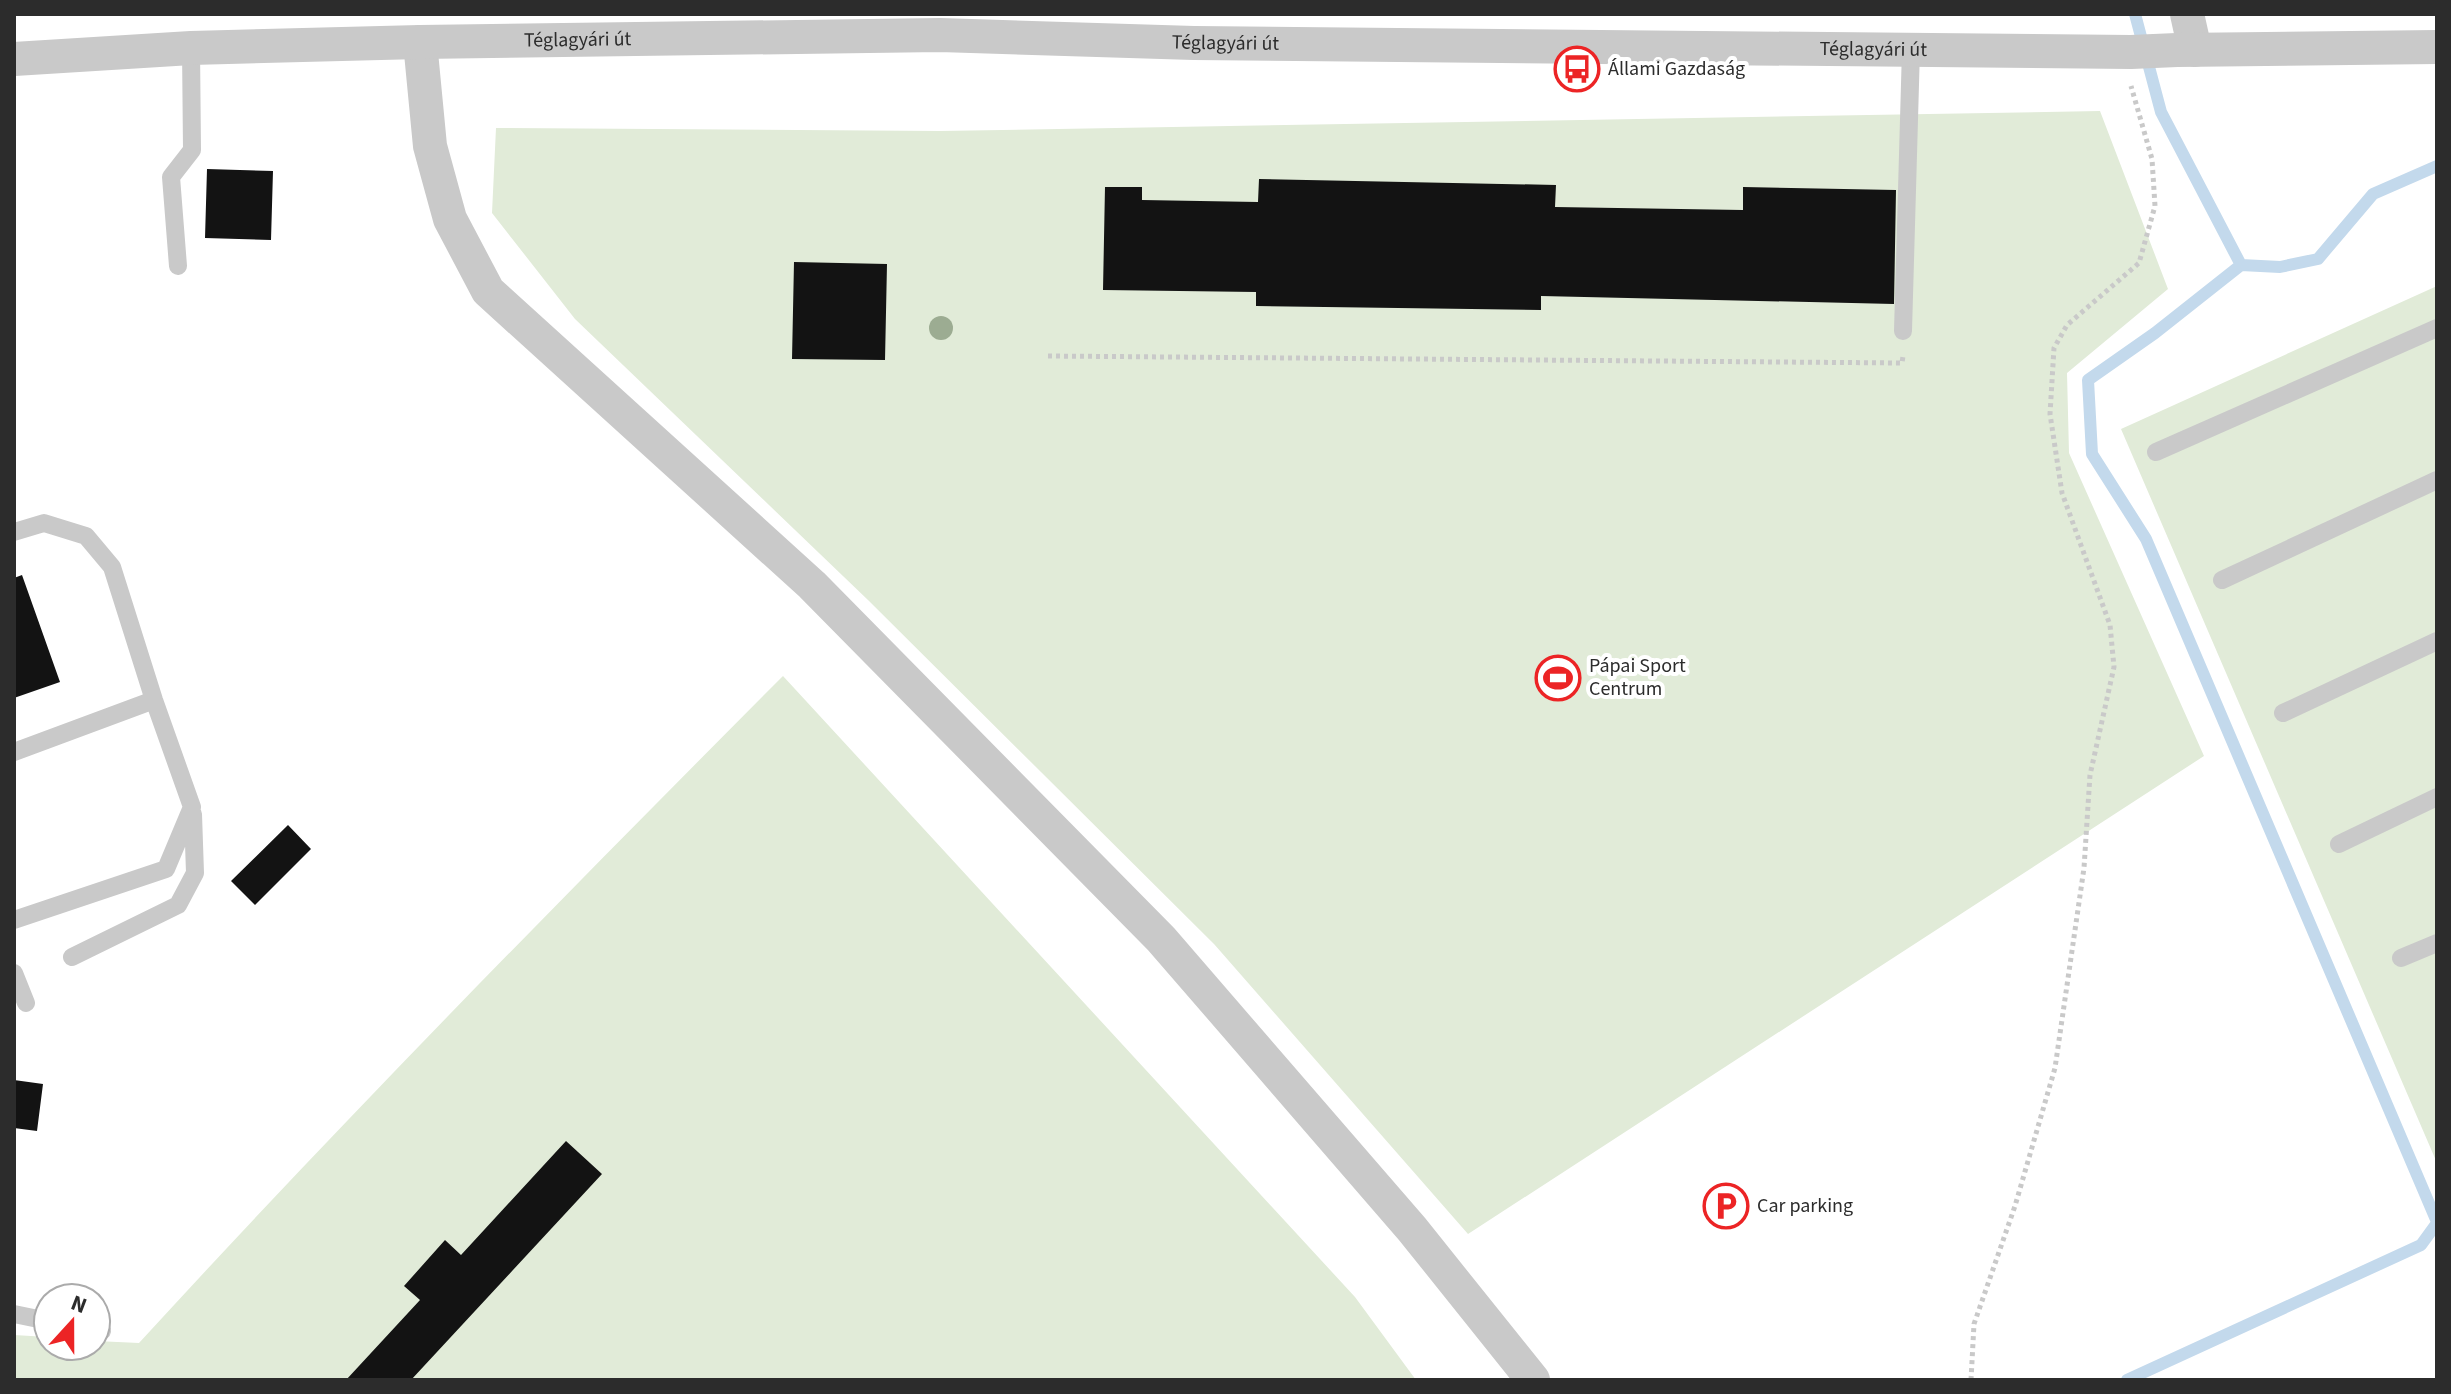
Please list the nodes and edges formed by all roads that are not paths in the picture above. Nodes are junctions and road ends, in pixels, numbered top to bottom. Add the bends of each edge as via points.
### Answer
1 (2187, 14) edge
2 (420, 42) junction
3 (2437, 47) edge
4 (191, 48) junction
5 (1911, 49) junction
6 (2186, 50) junction
7 (14, 59) edge
8 (178, 266) dead end
9 (2437, 328) edge
10 (1903, 331) road end
11 (2156, 452) dead end
12 (2437, 480) edge
13 (14, 532) edge
14 (2222, 580) dead end
15 (2437, 641) edge
16 (154, 700) junction
17 (2283, 713) dead end
18 (14, 752) edge
19 (2437, 797) edge
20 (192, 807) junction
21 (2339, 844) dead end
22 (14, 920) edge
23 (2437, 943) edge
24 (72, 957) dead end
25 (2401, 958) dead end
26 (14, 973) edge
27 (26, 1003) dead end
28 (1533, 1380) edge

1 - 6 street
2 - 4 street, Téglagyári út
2 - 5 street, Téglagyári út via 940,35 1194,43
2 - 28 street via 430,146 450,219 488,291 812,585 1161,939 1412,1229
3 - 6 street, Téglagyári út
4 - 7 street, Téglagyári út
4 - 8 lane via 192,150 171,177
5 - 6 street, Téglagyári út
5 - 10 lane
9 - 11 lane
12 - 14 lane
13 - 16 lane via 44,523 86,536 112,567
15 - 17 lane
16 - 18 lane
16 - 20 lane
19 - 21 lane
20 - 22 lane via 166,869
20 - 24 lane via 195,873 178,905
23 - 25 lane
26 - 27 lane

